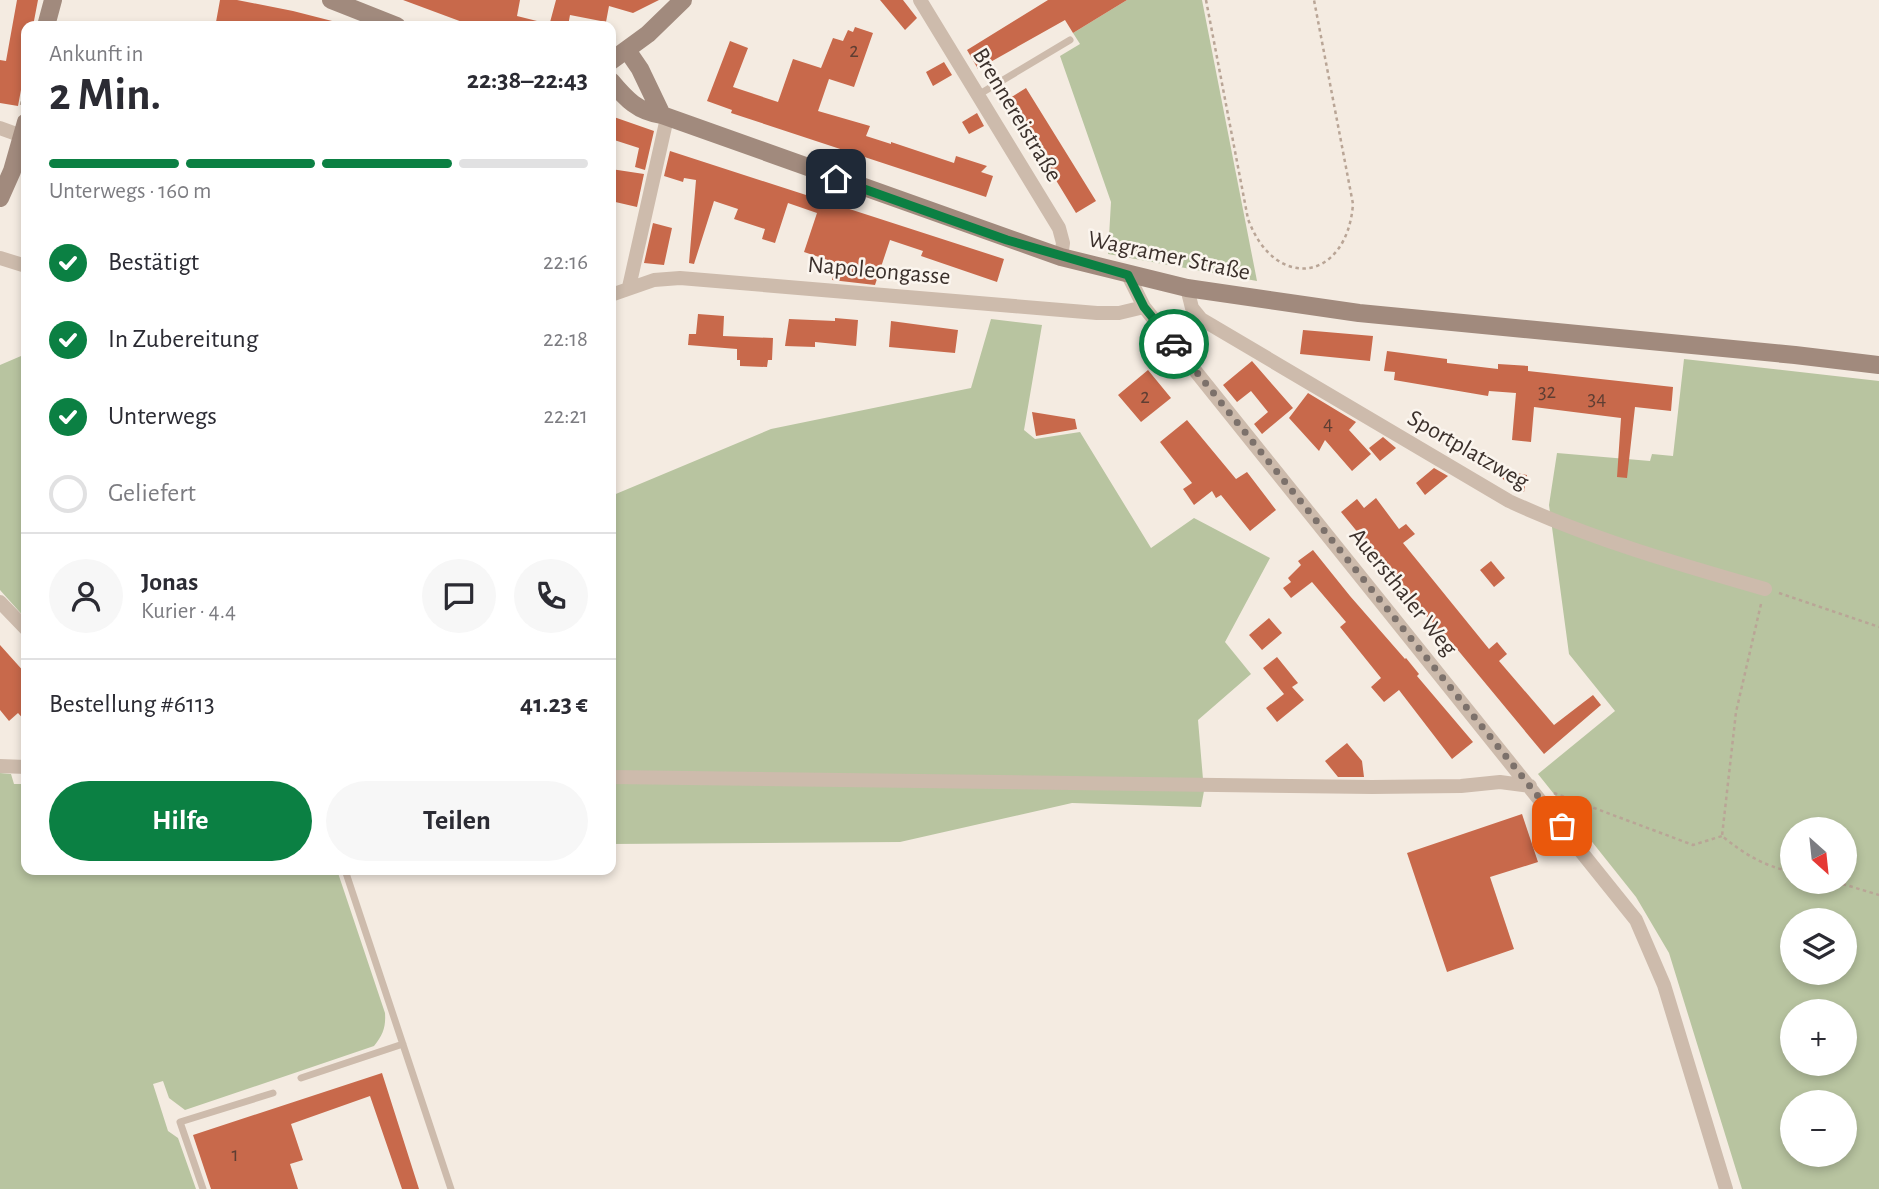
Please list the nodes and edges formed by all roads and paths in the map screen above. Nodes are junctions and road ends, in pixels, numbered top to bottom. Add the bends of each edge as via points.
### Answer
1 (53, 0) edge
2 (331, 0) edge
3 (683, 0) edge
4 (920, 0) edge
5 (1206, 0) edge
6 (1314, 0) edge
7 (47, 21) edge
8 (384, 21) edge
9 (1070, 40) dead end
10 (627, 50) junction
11 (616, 58) edge
12 (616, 87) edge
13 (978, 95) junction
14 (665, 117) junction
15 (0, 128) edge
16 (21, 129) edge
17 (21, 138) edge
18 (0, 198) edge
19 (1061, 257) junction
20 (0, 258) edge
21 (21, 264) edge
22 (1128, 275) junction
23 (628, 288) junction
24 (1187, 288) junction
25 (616, 293) edge
26 (1144, 307) junction
27 (1879, 365) edge
28 (1765, 589) junction
29 (0, 601) edge
30 (21, 624) edge
31 (1879, 627) edge
32 (0, 766) edge
33 (21, 768) edge
34 (616, 777) edge
35 (1531, 786) junction
36 (1722, 836) junction
37 (1780, 870) edge
38 (347, 875) edge
39 (1857, 888) edge
40 (1879, 895) edge
41 (403, 1044) junction
42 (301, 1078) dead end
43 (273, 1093) dead end
44 (203, 1189) edge
45 (452, 1189) edge
46 (1726, 1189) edge

1 - 7 main road
2 - 8 main road
3 - 10 main road
4 - 13 street, Brennereistraße
5 - 6 path via 1255,239 1288,267 1309,268 1330,261 1343,243 1352,225 1353,204
9 - 13 lane
10 - 11 main road
10 - 14 main road
12 - 14 main road, Wagramer Straße via 636,107
13 - 19 street, Brennereistraße via 1059,228
14 - 19 main road, Wagramer Straße
14 - 23 street
15 - 16 street
17 - 18 main road
19 - 22 main road, Wagramer Straße
20 - 21 street
22 - 24 main road, Wagramer Straße
22 - 26 street, Auersthaler Weg
23 - 25 street, Napoleongasse
23 - 26 street, Napoleongasse via 654,280 709,279 1097,313
24 - 27 main road, Wagramer Straße via 1346,311
24 - 28 street, Sportplatzweg via 1192,308 1201,319 1509,501 1670,562
26 - 35 street, Auersthaler Weg
28 - 31 path
28 - 36 path via 1736,712
29 - 30 street
32 - 33 street
34 - 35 street via 1372,787 1500,782
35 - 36 path via 1693,845
35 - 46 street, Auersthaler Weg via 1626,905 1645,937
36 - 37 path via 1744,853
38 - 41 lane
39 - 40 path
41 - 42 lane
41 - 45 lane
43 - 44 lane via 180,1122

